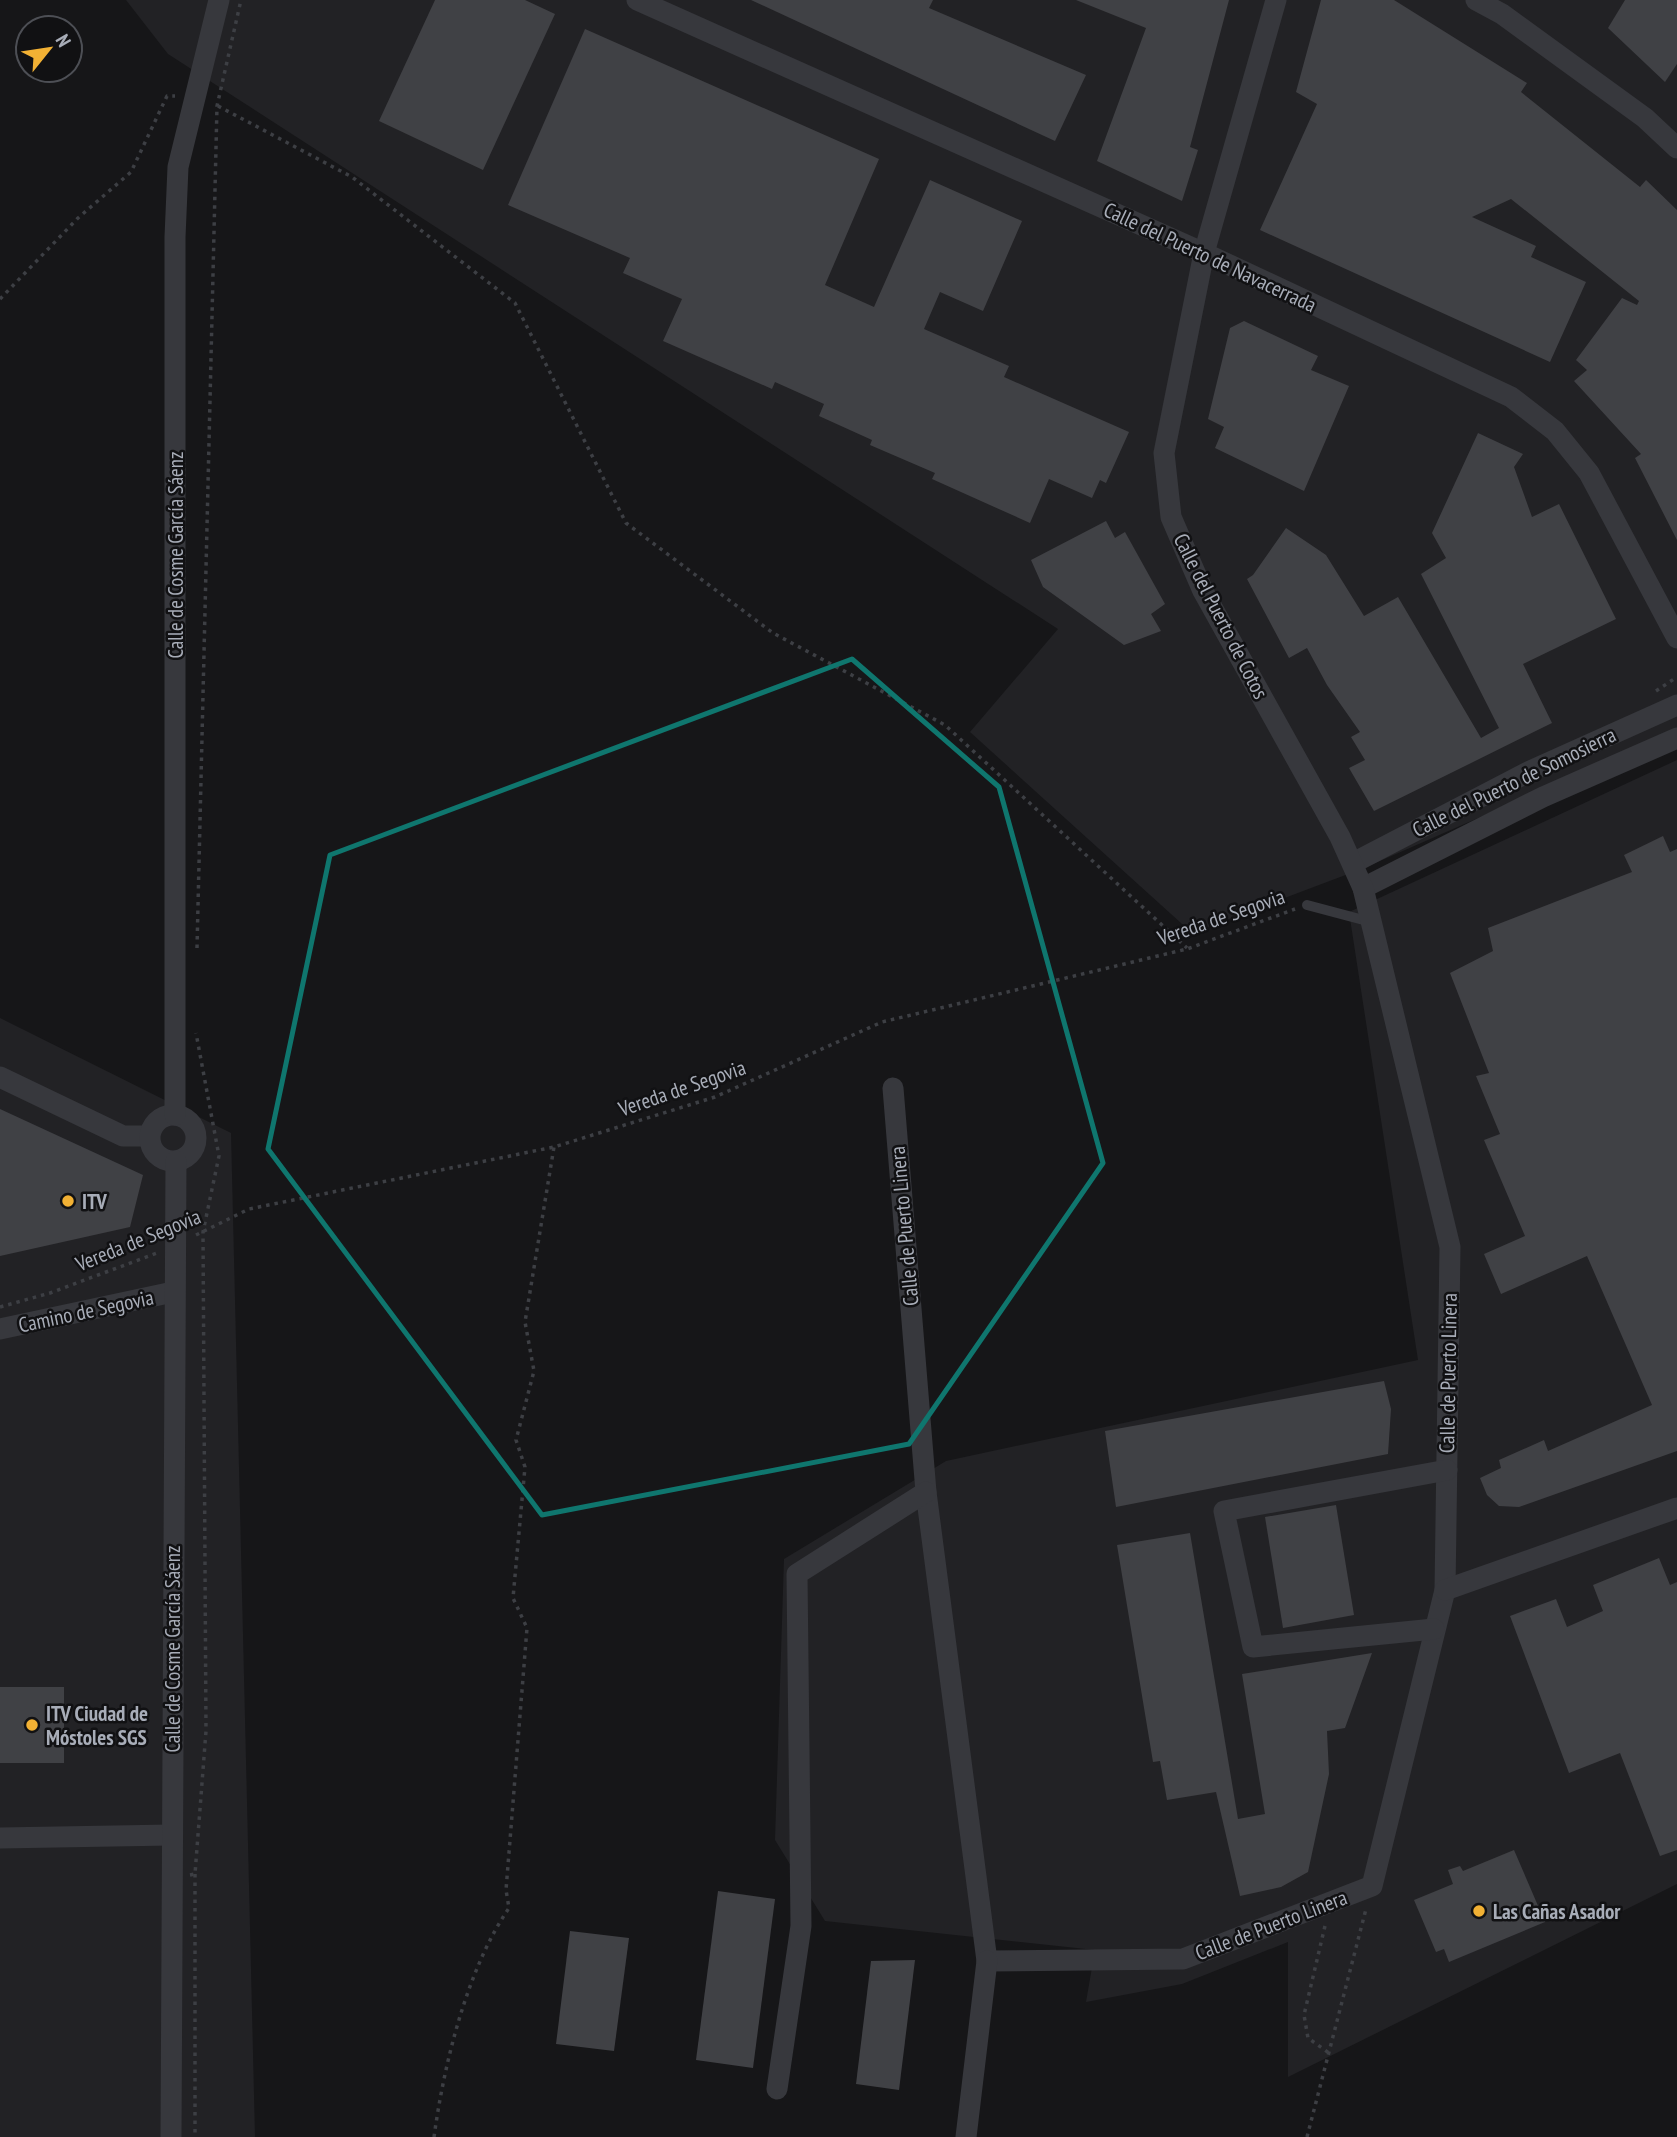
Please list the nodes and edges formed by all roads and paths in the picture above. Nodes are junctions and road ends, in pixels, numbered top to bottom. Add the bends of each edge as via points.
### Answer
1 (219, 0) edge
2 (241, 0) edge
3 (636, 0) edge
4 (1276, 0) edge
5 (1476, 0) edge
6 (196, 94) junction
7 (218, 106) junction
8 (1677, 148) edge
9 (1204, 253) junction
10 (0, 299) edge
11 (1677, 638) edge
12 (1677, 705) edge
13 (1677, 738) edge
14 (1353, 863) junction
15 (1363, 888) junction
16 (1307, 905) joint
17 (1371, 922) junction
18 (1187, 948) junction
19 (196, 960) dead end
20 (195, 1028) dead end
21 (0, 1077) edge
22 (893, 1088) dead end
23 (176, 1115) junction
24 (149, 1136) junction
25 (554, 1147) junction
26 (176, 1161) junction
27 (203, 1232) junction
28 (174, 1246) junction
29 (173, 1292) junction
30 (0, 1307) edge
31 (0, 1329) edge
32 (1447, 1470) junction
33 (926, 1492) junction
34 (1677, 1508) edge
35 (1445, 1590) junction
36 (1434, 1629) junction
37 (172, 1835) junction
38 (0, 1838) edge
39 (195, 1874) junction
40 (172, 1880) junction
41 (1372, 1885) junction
42 (1334, 1900) junction
43 (988, 1961) junction
44 (1329, 2053) junction
45 (777, 2089) dead end
46 (172, 2137) edge
47 (195, 2137) edge
48 (434, 2137) edge
49 (966, 2137) edge
50 (1307, 2137) edge

1 - 6 street, Calle de Cosme García Sáenz
2 - 7 path
3 - 9 street, Calle del Puerto de Navacerrada
4 - 9 street, Calle del Puerto de Cotos
5 - 8 street via 1634,110
6 - 7 path
6 - 10 path via 166,96 131,172 78,218
6 - 23 street, Calle de Cosme García Sáenz via 178,167 175,237
7 - 18 path via 352,177 515,303 626,523 773,633 945,725
7 - 19 path
9 - 11 street, Calle del Puerto de Navacerrada via 1511,397 1555,431 1589,473
9 - 14 street, Calle del Puerto de Cotos via 1164,453 1171,517 1203,591
12 - 14 street, Calle del Puerto de Somosierra via 1530,771
13 - 15 street, Calle del Puerto de Somosierra via 1542,797
14 - 15 street, Calle del Puerto de Cotos
15 - 17 street, Calle de Puerto Linera
16 - 17 lane
16 - 18 path, Vereda de Segovia
17 - 32 street, Calle de Puerto Linera via 1450,1247
18 - 25 path, Vereda de Segovia via 882,1022 715,1097
20 - 27 path via 219,1156
21 - 24 street via 122,1136
22 - 33 street, Calle de Puerto Linera
23 - 24 street via 158,1120
23 - 26 street via 192,1124 196,1136 193,1150
24 - 26 street via 158,1156
25 - 27 path, Vereda de Segovia via 249,1209
25 - 48 path via 525,1322 534,1371 516,1440 525,1467 513,1598 527,1628 506,1890 509,1908 496,1927 465,2002
26 - 28 street, Calle de Cosme García Sáenz
27 - 28 path, Vereda de Segovia
27 - 39 path via 206,1731
28 - 29 street, Calle de Cosme García Sáenz
28 - 30 path, Vereda de Segovia
29 - 31 street, Camino de Segovia
29 - 37 street, Calle de Cosme García Sáenz
32 - 35 street, Calle de Puerto Linera
32 - 36 street via 1224,1511 1253,1647
33 - 43 street, Calle de Puerto Linera
33 - 45 street via 797,1574 801,1926
34 - 35 street
35 - 36 street, Calle de Puerto Linera
36 - 41 street, Calle de Puerto Linera
37 - 38 street
37 - 40 street, Calle de Cosme García Sáenz
39 - 40 path
39 - 47 path
40 - 46 street, Calle de Cosme García Sáenz
41 - 42 street, Calle de Puerto Linera
41 - 44 path
42 - 43 street, Calle de Puerto Linera via 1183,1959
42 - 44 path via 1304,2015 1308,2038
43 - 49 street
44 - 50 path

